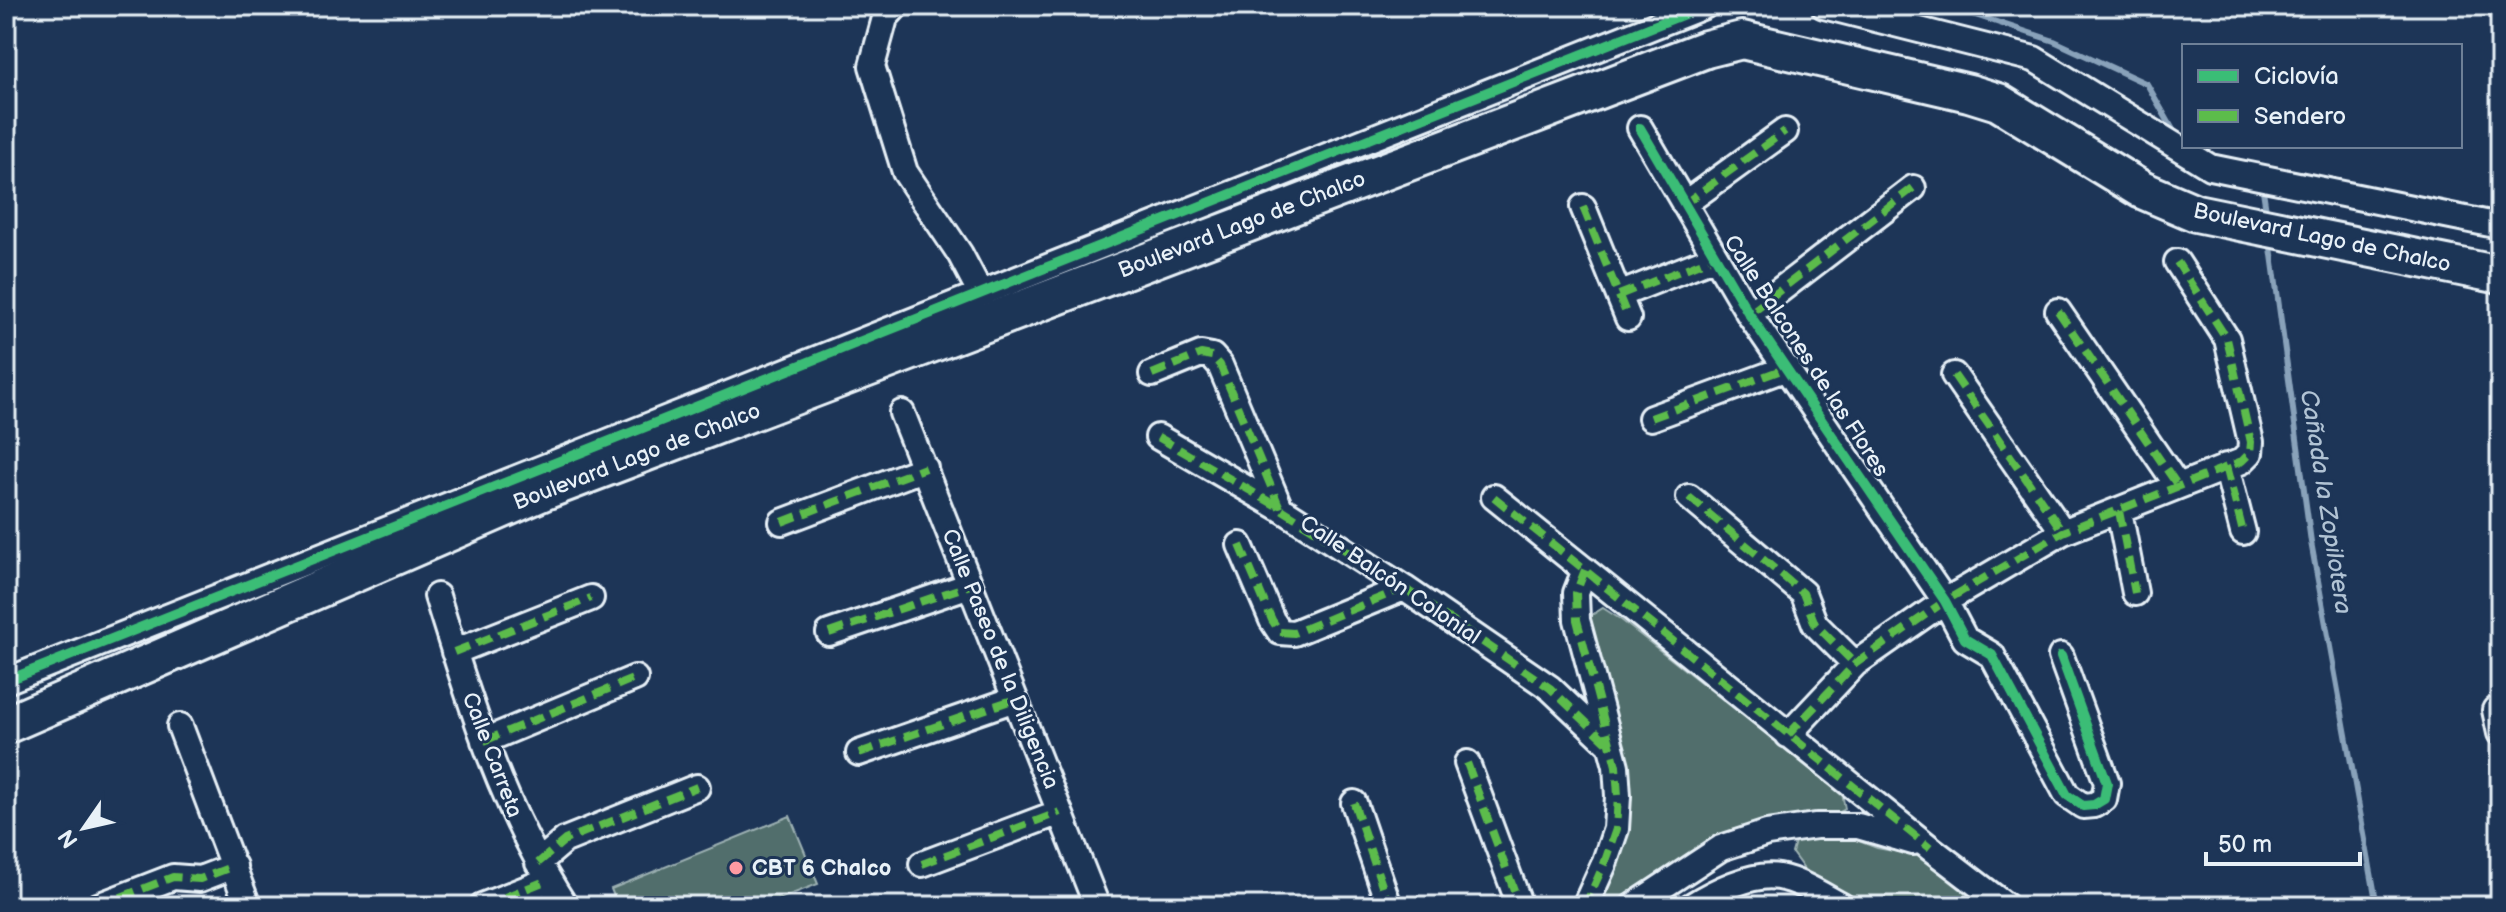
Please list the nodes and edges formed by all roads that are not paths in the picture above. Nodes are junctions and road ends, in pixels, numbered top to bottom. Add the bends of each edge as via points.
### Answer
1 (896, 6) edge
2 (1704, 6) edge
3 (1824, 6) edge
4 (1640, 128) dead end
5 (1785, 131) dead end
6 (1913, 188) dead end
7 (1684, 204) junction
8 (1583, 207) dead end
9 (2500, 226) edge
10 (1715, 257) junction
11 (2177, 262) dead end
12 (2500, 275) edge
13 (980, 292) junction
14 (2058, 311) dead end
15 (1749, 314) junction
16 (1787, 368) junction
17 (1152, 374) dead end
18 (1954, 375) dead end
19 (902, 413) dead end
20 (1651, 418) dead end
21 (1158, 437) dead end
22 (2226, 466) junction
23 (925, 468) junction
24 (2178, 486) junction
25 (1494, 497) dead end
26 (1689, 497) dead end
27 (1280, 508) junction
28 (2119, 511) junction
29 (782, 522) dead end
30 (2063, 532) junction
31 (2243, 532) dead end
32 (1240, 545) dead end
33 (1585, 570) junction
34 (970, 585) junction
35 (1404, 588) junction
36 (2135, 593) dead end
37 (437, 596) dead end
38 (591, 598) dead end
39 (1945, 601) junction
40 (829, 633) dead end
41 (454, 652) junction
42 (2061, 656) dead end
43 (1855, 664) junction
44 (635, 678) dead end
45 (6, 681) edge
46 (1015, 699) junction
47 (6, 725) edge
48 (180, 726) dead end
49 (1788, 735) junction
50 (484, 741) junction
51 (1608, 743) junction
52 (859, 753) dead end
53 (1467, 763) dead end
54 (697, 787) dead end
55 (1354, 803) dead end
56 (1060, 812) junction
57 (1767, 833) junction
58 (1930, 848) junction
59 (922, 864) dead end
60 (234, 866) junction
61 (543, 871) junction
62 (1777, 876) junction
63 (1590, 904) edge
64 (98, 906) edge
65 (248, 906) edge
66 (482, 906) edge
67 (565, 906) edge
68 (1097, 906) edge
69 (1389, 906) edge
70 (1520, 906) edge
71 (1633, 906) edge
72 (1691, 906) edge
73 (1842, 906) edge
74 (2006, 906) edge

1 - 13 street via 885,18 872,66 905,172
2 - 13 street
3 - 9 street via 2034,59 2210,167
4 - 7 street, Calle Balcones de las Flores
5 - 7 street
6 - 15 street
7 - 10 street, Calle Balcones de las Flores
8 - 10 street via 1624,307
10 - 15 street, Calle Balcones de las Flores
11 - 22 street via 2227,339 2251,442 2242,461
12 - 47 main road, Boulevard Lago de Chalco via 2196,213 2142,190 1998,102 1742,40 1706,49 547,490
13 - 45 street
14 - 24 street
15 - 16 street, Calle Balcones de las Flores
16 - 20 street
16 - 39 street, Calle Balcones de las Flores
17 - 27 street via 1201,354 1212,356
18 - 30 street
19 - 23 street, Calle Paseo de la Diligencia
21 - 27 street, Calle Balcón Colonial
22 - 24 street
22 - 31 street
23 - 29 street
23 - 34 street, Calle Paseo de la Diligencia
24 - 28 street
25 - 33 street
26 - 43 street via 1803,593 1815,624
27 - 35 street, Calle Balcón Colonial
28 - 30 street
28 - 36 street
30 - 39 street
32 - 35 street via 1280,632 1294,633
33 - 49 street
33 - 51 street via 1576,593 1577,620
34 - 40 street
34 - 46 street, Calle Paseo de la Diligencia
35 - 51 street, Calle Balcón Colonial via 1550,688
37 - 41 street, Calle Carreta
38 - 41 street
39 - 42 street, Calle Balcones de las Flores via 1965,639 1992,655 2067,795 2083,806 2094,805 2104,799 2107,783
39 - 43 street
41 - 50 street, Calle Carreta
43 - 49 street
44 - 50 street
46 - 52 street
46 - 56 street, Calle Paseo de la Diligencia
48 - 60 street
49 - 58 street
50 - 61 street, Calle Carreta via 506,801
51 - 63 street via 1616,766 1616,829
53 - 70 street
54 - 61 street via 565,840
55 - 69 street
56 - 59 street
56 - 68 street, Calle Paseo de la Diligencia
57 - 58 street via 1858,826
57 - 62 street
57 - 71 street via 1721,848
58 - 74 street
60 - 64 street via 200,879 173,877
60 - 65 street
61 - 66 street
61 - 67 street, Calle Carreta
62 - 72 street via 1718,889
62 - 73 street

